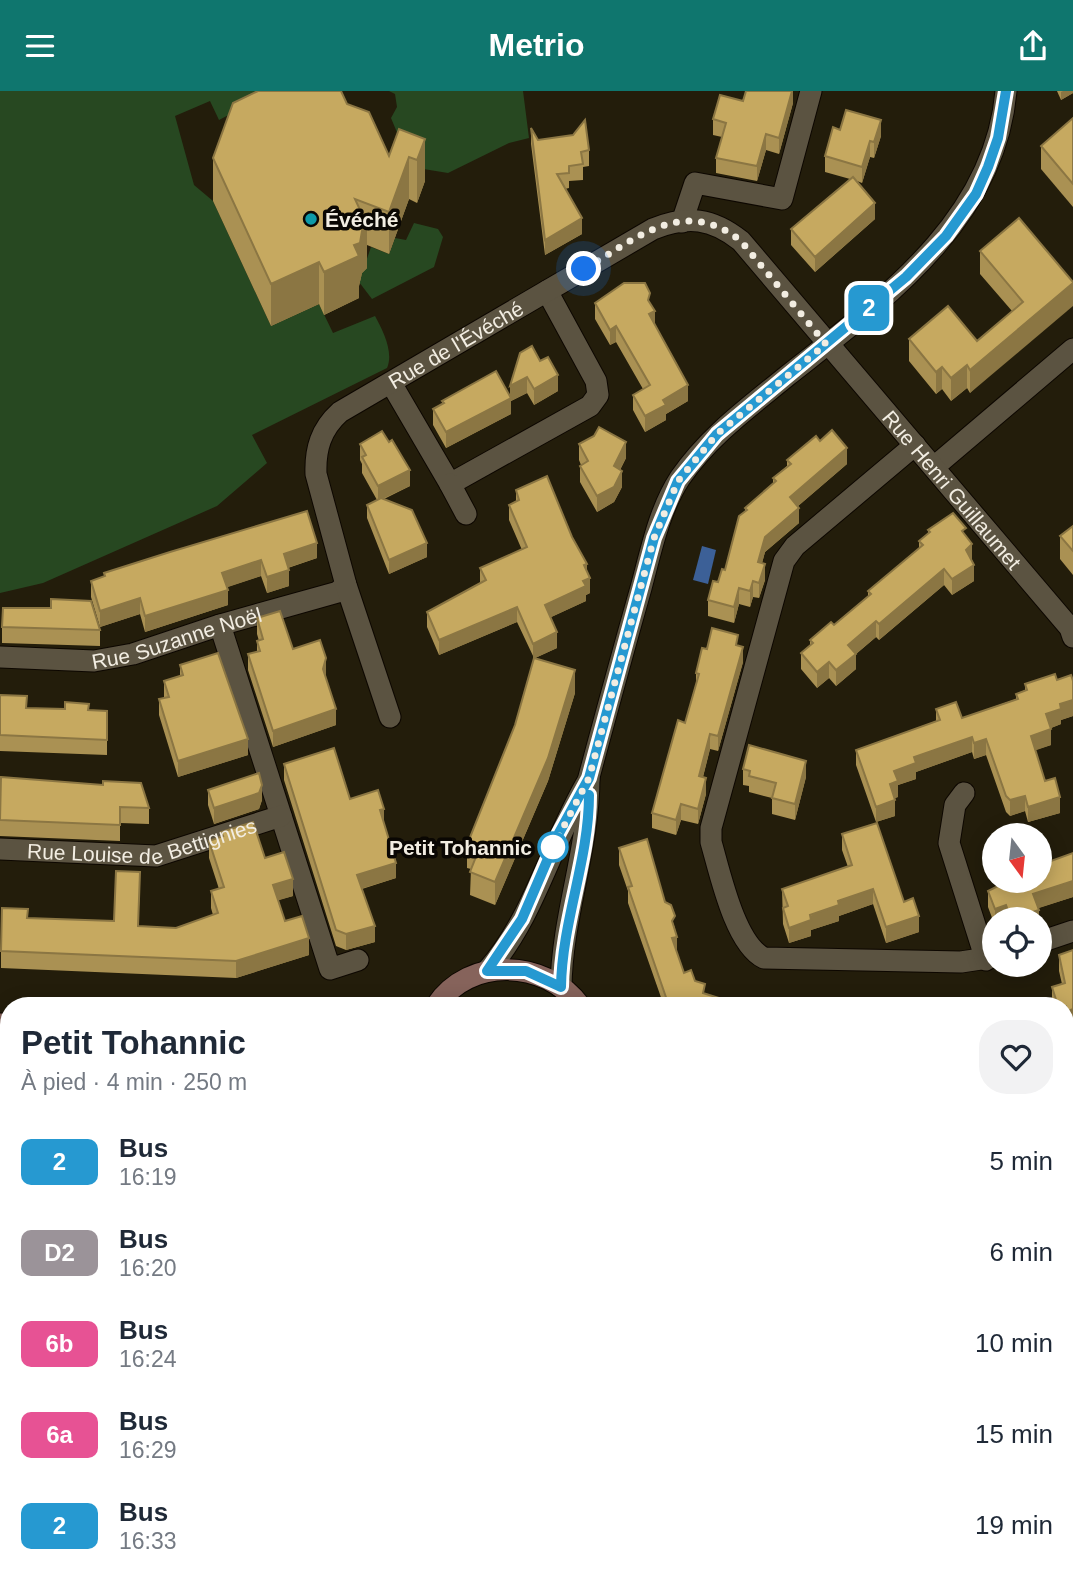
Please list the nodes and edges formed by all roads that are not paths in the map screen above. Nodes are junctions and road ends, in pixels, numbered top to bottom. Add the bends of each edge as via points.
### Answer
1 (811, 91) edge
2 (1006, 91) edge
3 (682, 222) junction
4 (547, 291) junction
5 (826, 344) junction
6 (1073, 349) edge
7 (391, 383) junction
8 (915, 445) junction
9 (934, 467) junction
10 (450, 484) junction
11 (466, 514) dead end
12 (346, 585) junction
13 (220, 625) junction
14 (1073, 637) edge
15 (0, 657) edge
16 (390, 717) dead end
17 (589, 778) junction
18 (964, 793) dead end
19 (281, 816) junction
20 (0, 849) edge
21 (1073, 931) edge
22 (982, 936) edge
23 (1052, 938) edge
24 (982, 958) edge
25 (358, 960) dead end
26 (487, 971) junction
27 (561, 987) junction
28 (444, 997) edge
29 (571, 997) edge

1 - 3 street via 782,199 695,183
2 - 5 street via 998,138 976,194 962,215 906,277
3 - 4 street, Rue de l'Évéché via 653,229
3 - 5 street, Rue de l'Évéché via 708,221 741,241
4 - 7 street, Rue de l'Évéché
4 - 10 street via 596,381 598,395 590,406
5 - 8 street, Rue Henri Guillaumet
5 - 17 street via 717,434 678,481 654,538
6 - 9 street
7 - 10 street
7 - 12 street, Rue de l'Évéché via 340,412 318,445 316,474
8 - 9 street, Rue Henri Guillaumet
8 - 24 street via 784,561 711,828 711,842 744,939 764,958
9 - 14 street, Rue Henri Guillaumet
10 - 11 street
12 - 13 street, Rue Suzanne Noël via 338,592
12 - 16 street, Rue de l'Évéché
13 - 15 street, Rue Suzanne Noël via 133,654 94,661
13 - 19 street, Rue Louise de Bettignies
17 - 26 street via 522,919
17 - 27 street via 589,813 563,943
18 - 22 street via 955,805 948,843
19 - 20 street, Rue Louise de Bettignies via 156,856
19 - 25 street, Rue Louise de Bettignies via 330,969
21 - 23 street
26 - 27 main road via 526,971
26 - 28 main road
27 - 29 main road

